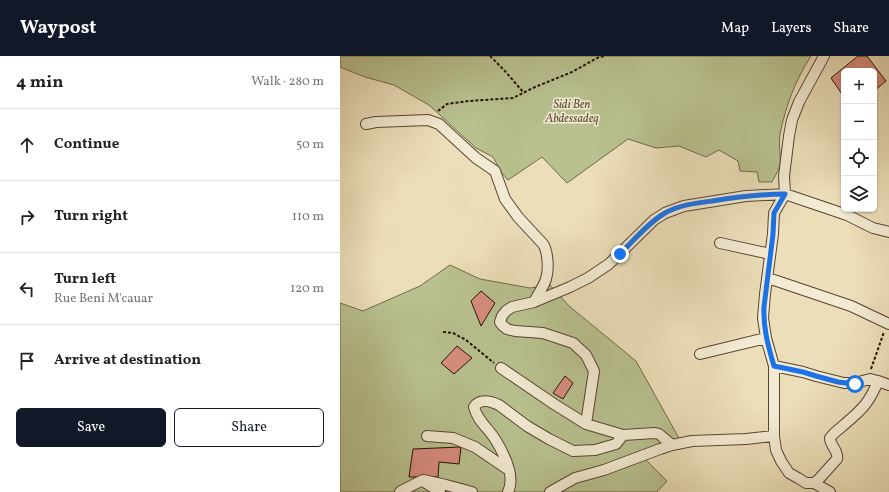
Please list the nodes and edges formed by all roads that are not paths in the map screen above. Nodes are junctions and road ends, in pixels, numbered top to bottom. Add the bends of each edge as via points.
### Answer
1 (824, 56) edge
2 (366, 124) dead end
3 (785, 194) junction
4 (889, 232) edge
5 (720, 243) dead end
6 (770, 254) junction
7 (768, 278) junction
8 (534, 302) junction
9 (888, 323) edge
10 (766, 338) junction
11 (700, 354) dead end
12 (774, 366) junction
13 (501, 368) road end
14 (878, 381) junction
15 (889, 385) edge
16 (586, 424) junction
17 (623, 435) junction
18 (427, 436) dead end
19 (774, 436) junction
20 (672, 445) junction
21 (509, 470) junction
22 (423, 480) junction
23 (814, 483) junction
24 (401, 492) edge
25 (440, 492) edge
26 (472, 492) edge
27 (508, 492) edge
28 (550, 492) edge
29 (830, 492) edge

1 - 3 street via 803,92 792,120 784,176
2 - 8 street via 432,120 495,171 505,199 545,248 546,278
3 - 4 street
3 - 6 street via 774,213
3 - 8 street via 746,196 693,204 665,213 654,220 609,264 588,278
5 - 6 street
6 - 7 street
7 - 9 street via 851,306
7 - 10 street via 763,312
8 - 16 street via 512,307 502,316 500,322 507,329 542,333 572,343 586,355 594,371
10 - 11 street
10 - 12 street
12 - 14 street via 844,383 855,384 870,379
12 - 19 street
13 - 16 street
14 - 15 street
14 - 23 street via 865,406 830,438 837,459
16 - 17 street
17 - 20 street via 655,433
17 - 21 street via 616,444 595,450 573,451 527,426 499,405 479,402 474,407 475,413 506,458
18 - 21 street via 453,438 475,447
19 - 20 street via 692,441
19 - 23 street via 776,450 790,473 806,482
20 - 28 street via 575,478
21 - 27 street via 511,480
22 - 24 street
22 - 25 street
22 - 26 street
23 - 29 street

